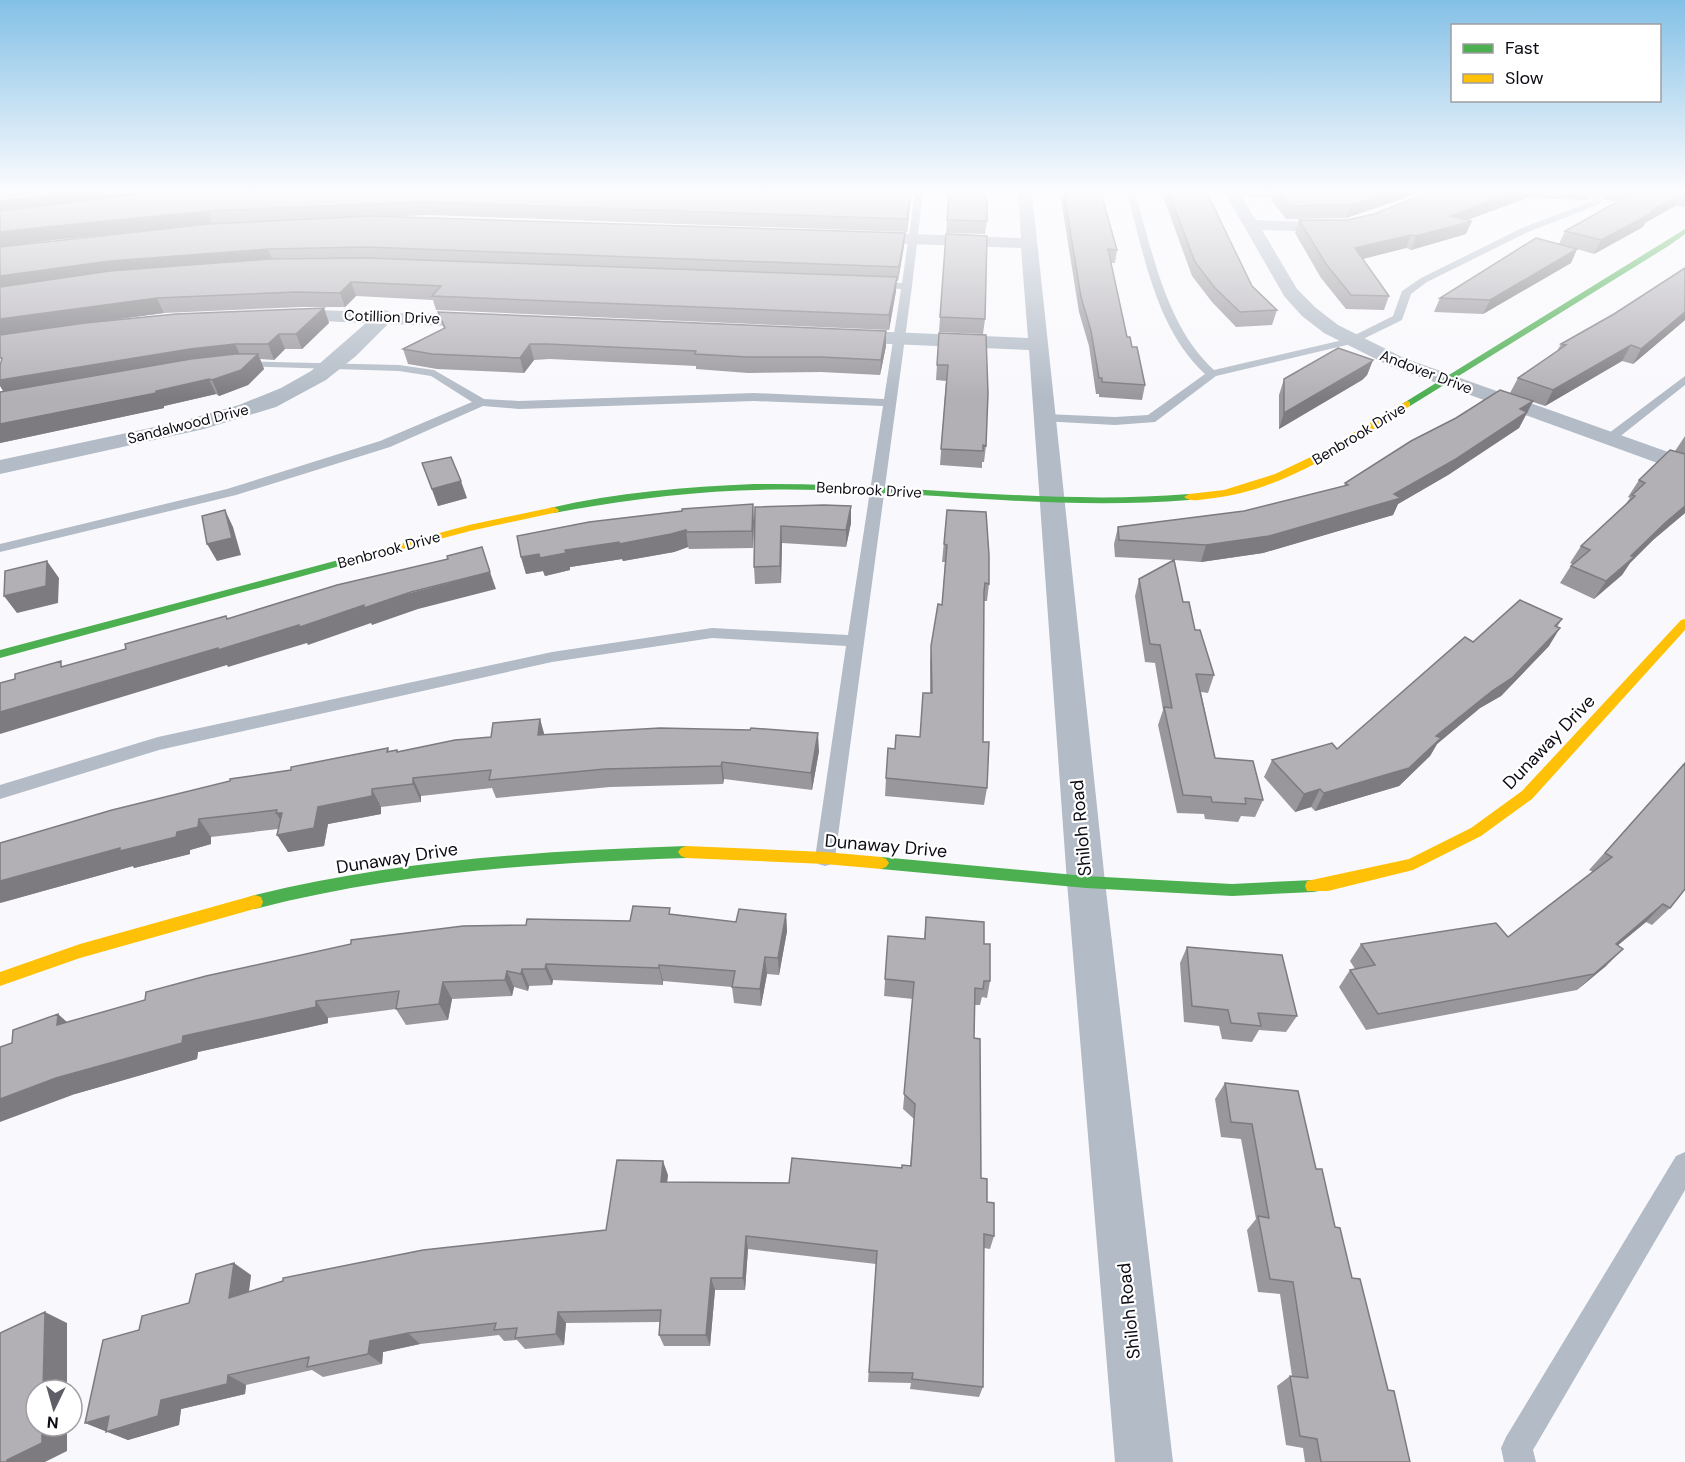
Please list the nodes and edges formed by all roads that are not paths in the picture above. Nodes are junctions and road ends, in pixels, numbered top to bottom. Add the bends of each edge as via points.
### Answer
1 (911, 261) edge
2 (1030, 261) edge
3 (1152, 261) edge
4 (1272, 261) edge
5 (1462, 261) edge
6 (1640, 261) edge
7 (860, 284) edge
8 (907, 286) junction
9 (263, 315) edge
10 (385, 316) junction
11 (505, 321) edge
12 (828, 335) edge
13 (900, 339) junction
14 (1351, 341) junction
15 (1037, 344) junction
16 (231, 365) edge
17 (333, 365) junction
18 (1212, 374) junction
19 (1685, 379) edge
20 (1447, 381) junction
21 (481, 402) junction
22 (889, 403) junction
23 (1045, 418) junction
24 (1609, 439) junction
25 (1685, 466) edge
26 (0, 467) edge
27 (877, 489) junction
28 (1052, 500) junction
29 (0, 548) edge
30 (1685, 623) edge
31 (853, 641) junction
32 (0, 654) edge
33 (0, 792) edge
34 (825, 858) junction
35 (1086, 882) junction
36 (0, 979) edge
37 (1685, 1166) edge
38 (1144, 1462) edge
39 (1520, 1462) edge

1 - 8 lane
2 - 15 street, Shiloh Road
3 - 18 lane via 1167,309 1183,342
4 - 14 street, Andover Drive via 1290,292 1309,312
5 - 14 lane via 1406,293 1398,318
6 - 20 street, Benbrook Drive
7 - 8 lane
8 - 13 lane
9 - 10 street, Cotillion Drive
10 - 11 street, Cotillion Drive
10 - 17 street, Sandalwood Drive
12 - 13 street
13 - 15 street
13 - 22 lane
14 - 18 lane
14 - 20 street, Andover Drive
15 - 23 street, Shiloh Road
16 - 17 lane
17 - 21 lane via 435,373
17 - 26 street, Sandalwood Drive via 278,398 234,415
18 - 23 lane via 1151,419
19 - 24 lane
20 - 24 street, Andover Drive
20 - 28 street, Benbrook Drive via 1317,460 1228,493 1120,501
21 - 22 lane via 764,398
21 - 29 lane via 385,444 231,492
22 - 27 lane
23 - 28 street, Shiloh Road
24 - 25 street, Andover Drive
27 - 28 street, Benbrook Drive
27 - 31 lane
27 - 32 street, Benbrook Drive via 732,488 570,507 469,528
28 - 35 street, Shiloh Road
30 - 35 street, Dunaway Drive via 1527,795 1476,832 1413,864 1328,885 1232,890
31 - 33 lane via 712,633 552,657 158,744
31 - 34 lane
34 - 35 street, Dunaway Drive
34 - 36 street, Dunaway Drive via 700,852 547,857 403,871 267,899 81,951
35 - 38 street, Shiloh Road
37 - 39 lane via 1517,1448

